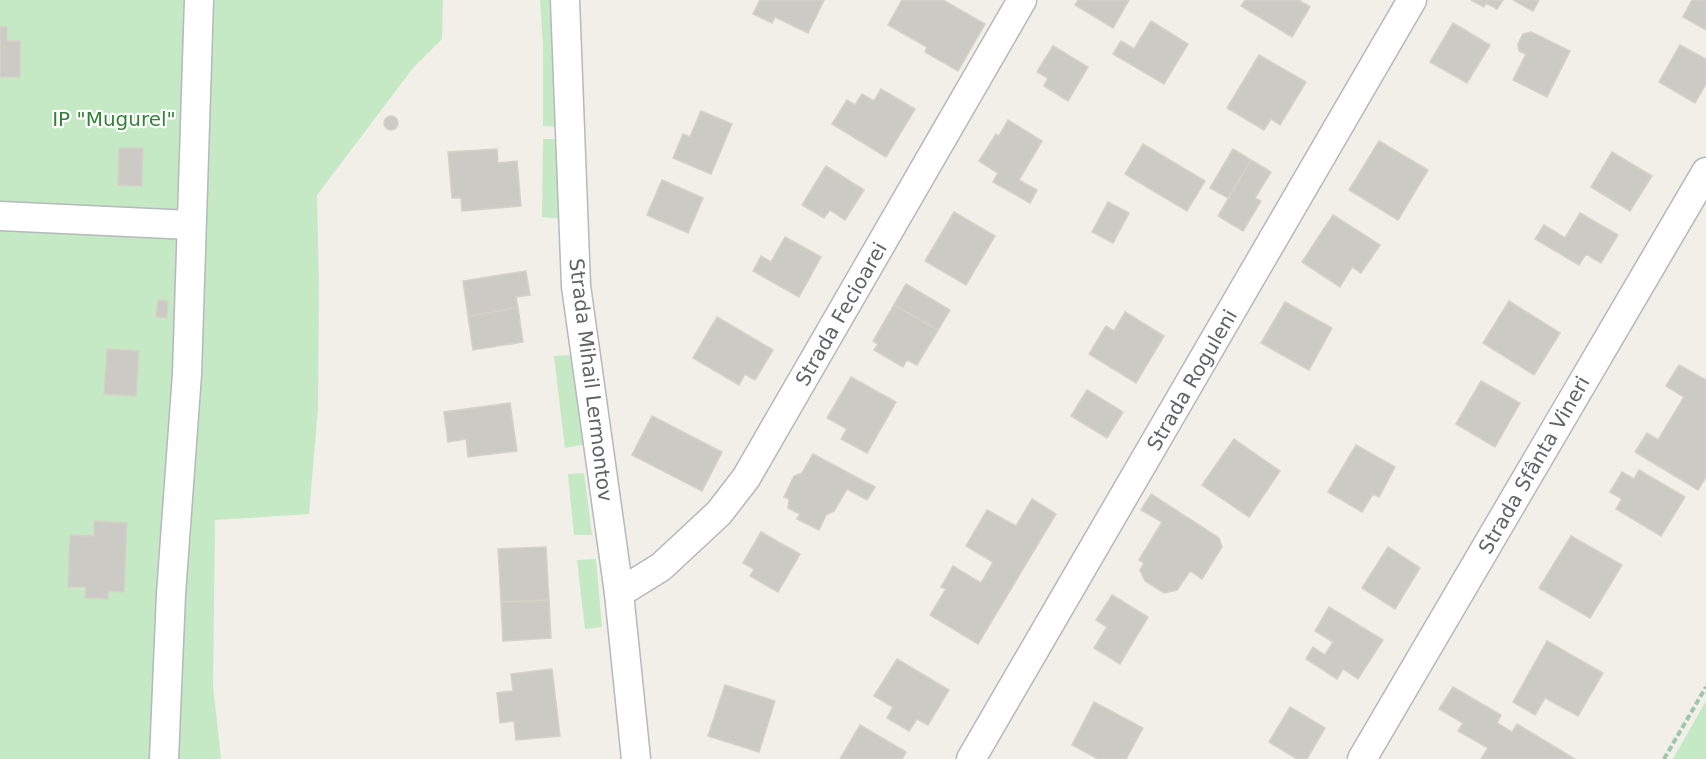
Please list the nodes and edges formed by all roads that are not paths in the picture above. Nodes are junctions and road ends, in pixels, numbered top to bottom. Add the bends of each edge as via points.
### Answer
1 (199, 0) edge
2 (565, 0) edge
3 (1022, 0) edge
4 (1412, 0) edge
5 (1706, 172) edge
6 (0, 216) edge
7 (191, 225) junction
8 (619, 593) junction
9 (164, 759) edge
10 (636, 759) edge
11 (971, 759) edge
12 (1362, 759) edge

1 - 7 street
2 - 8 street, Strada Mihail Lermontov via 576,286
3 - 8 street, Strada Fecioarei via 746,478 719,513 661,567
4 - 11 street, Strada Roguleni
5 - 12 street, Strada Sfânta Vineri
6 - 7 street
7 - 9 street via 187,374
8 - 10 street, Strada Mihail Lermontov

